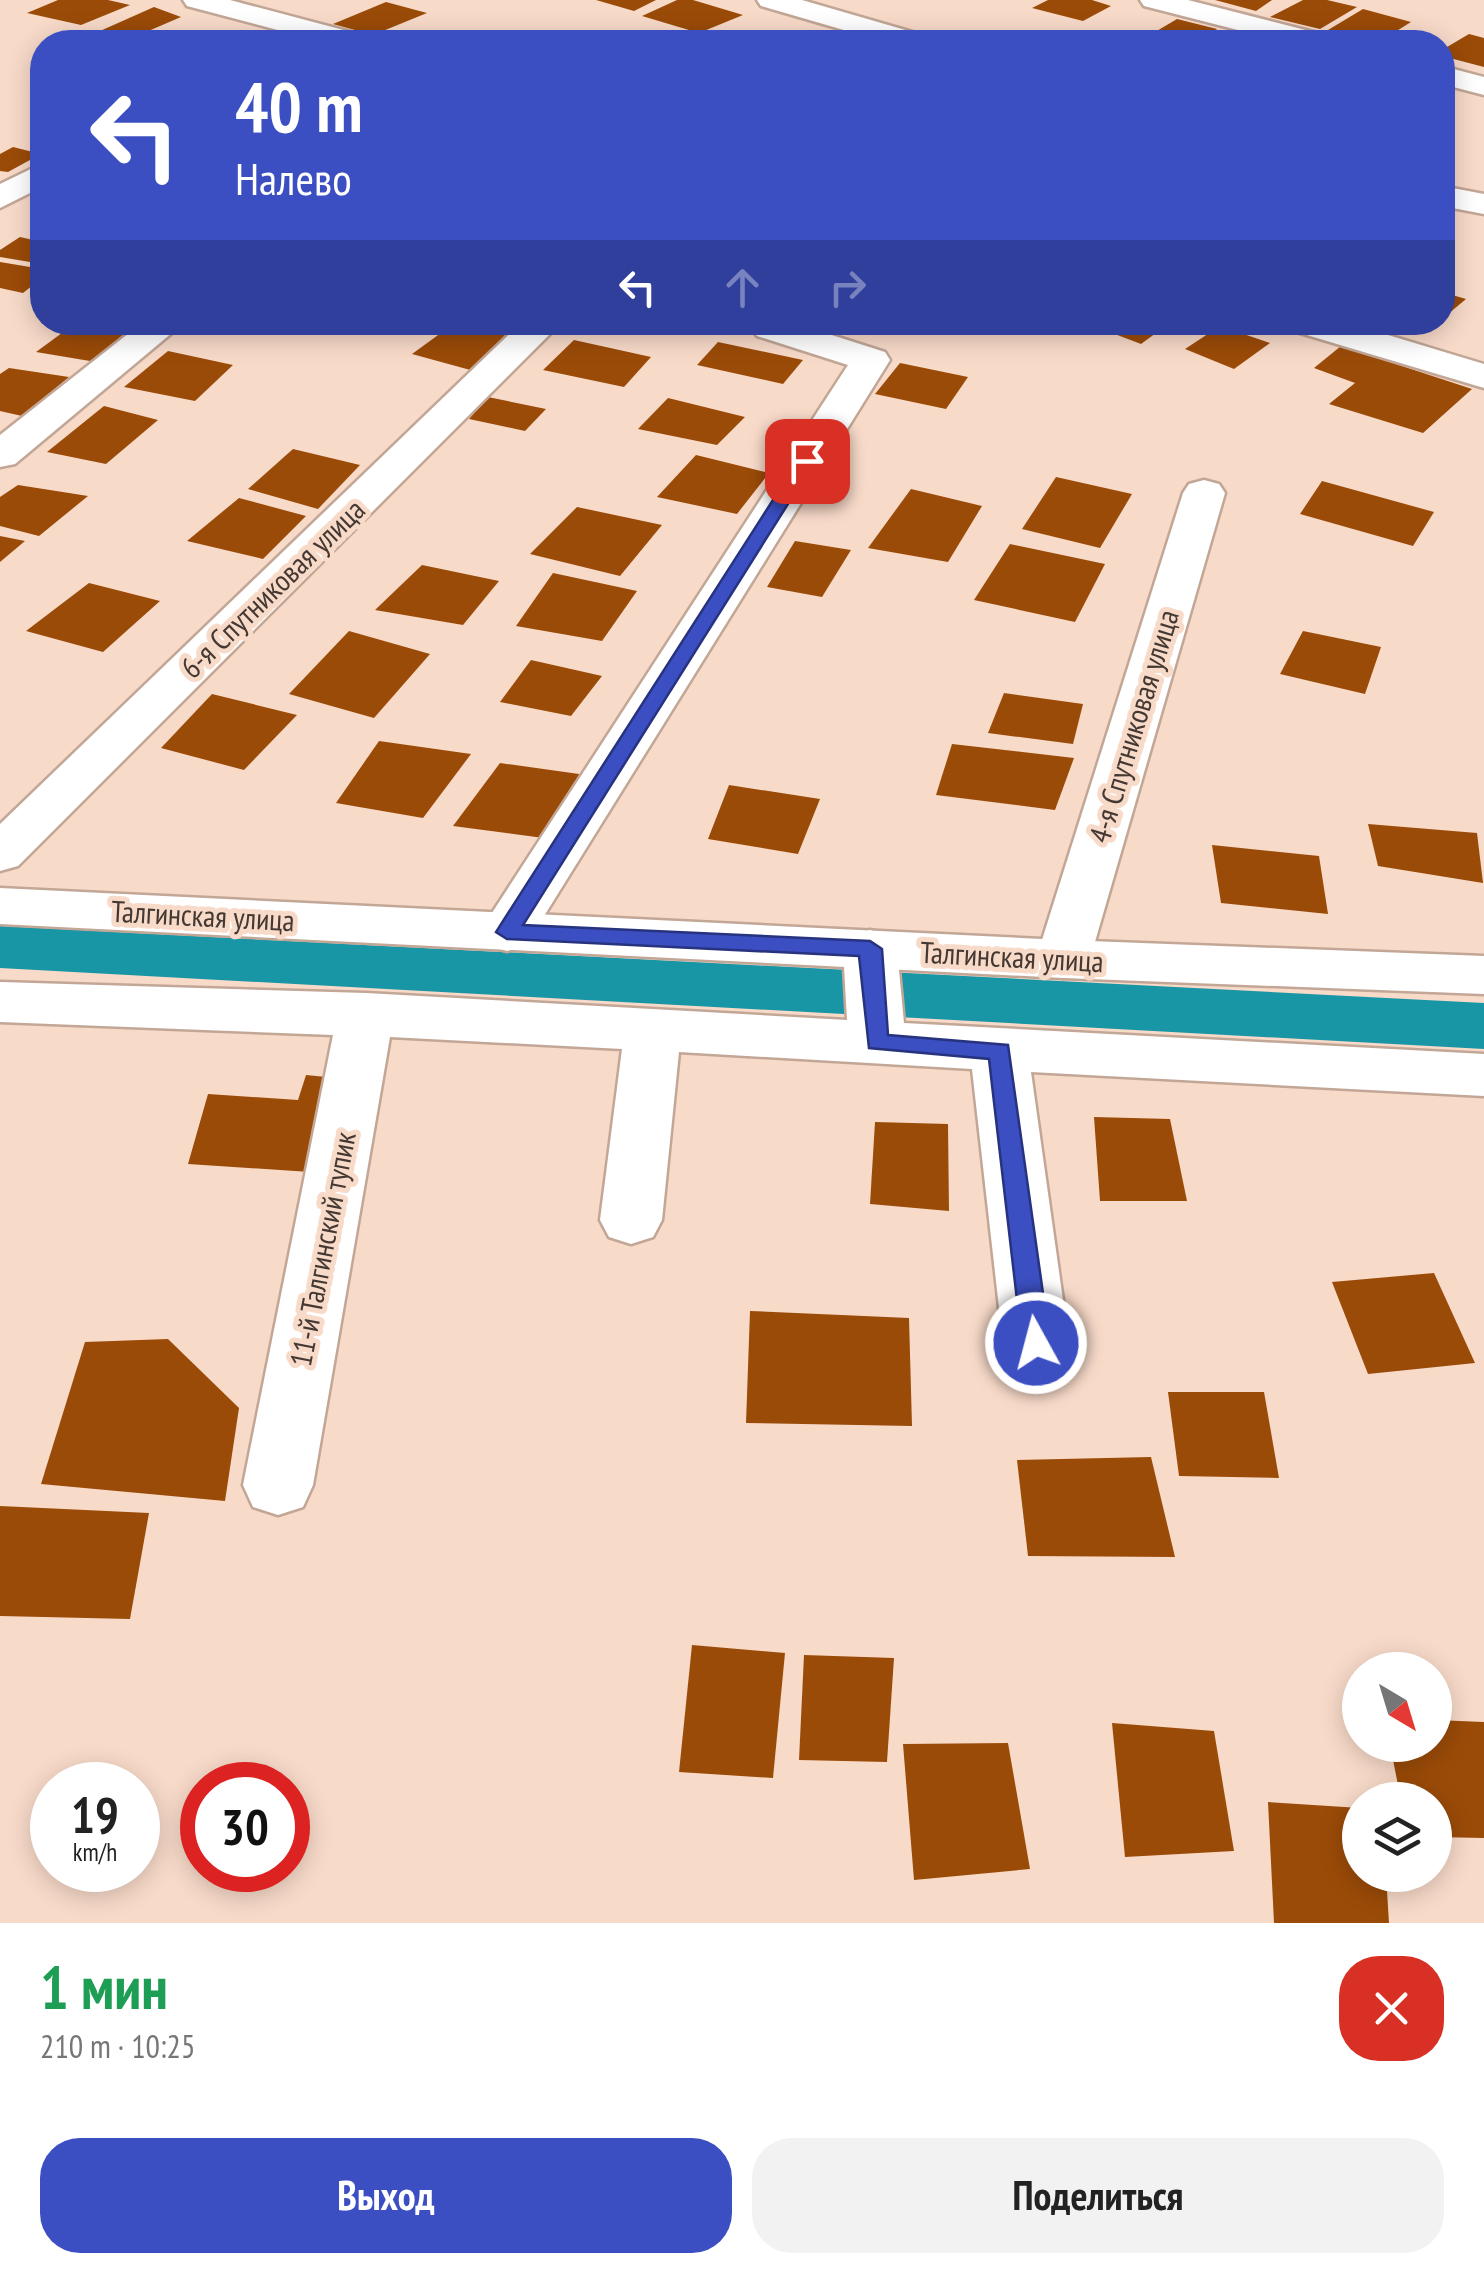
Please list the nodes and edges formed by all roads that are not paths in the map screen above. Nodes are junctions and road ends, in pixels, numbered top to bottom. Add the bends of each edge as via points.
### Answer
1 (196, 0) edge
2 (770, 0) edge
3 (1154, 0) edge
4 (310, 30) edge
5 (874, 30) edge
6 (1271, 30) edge
7 (1455, 78) edge
8 (1484, 86) edge
9 (30, 180) edge
10 (0, 198) edge
11 (1455, 198) edge
12 (1484, 204) edge
13 (151, 335) edge
14 (531, 335) edge
15 (792, 335) edge
16 (1347, 335) edge
17 (1484, 376) edge
18 (0, 455) edge
19 (1204, 493) dead end
20 (0, 854) edge
21 (0, 906) edge
22 (507, 932) junction
23 (871, 956) junction
24 (1062, 959) junction
25 (1484, 975) edge
26 (0, 1002) edge
27 (366, 1013) junction
28 (653, 1027) junction
29 (876, 1031) junction
30 (1000, 1051) junction
31 (1484, 1075) edge
32 (631, 1220) dead end
33 (1036, 1343) dead end
34 (278, 1485) dead end

1 - 4 street
2 - 5 street
3 - 6 street
7 - 8 street
9 - 10 street
11 - 12 street
13 - 18 street
14 - 20 street, 6-я Спутниковая улица
15 - 22 street via 871,360
16 - 17 street
19 - 24 street, 4-я Спутниковая улица
21 - 22 street, Талгинская улица
22 - 23 street, Талгинская улица
23 - 24 street, Талгинская улица
23 - 29 street
24 - 25 street, Талгинская улица
26 - 27 street
27 - 28 street
27 - 34 street, 11-й Талгинский тупик
28 - 29 street
28 - 32 street
29 - 30 street
30 - 31 street
30 - 33 street

